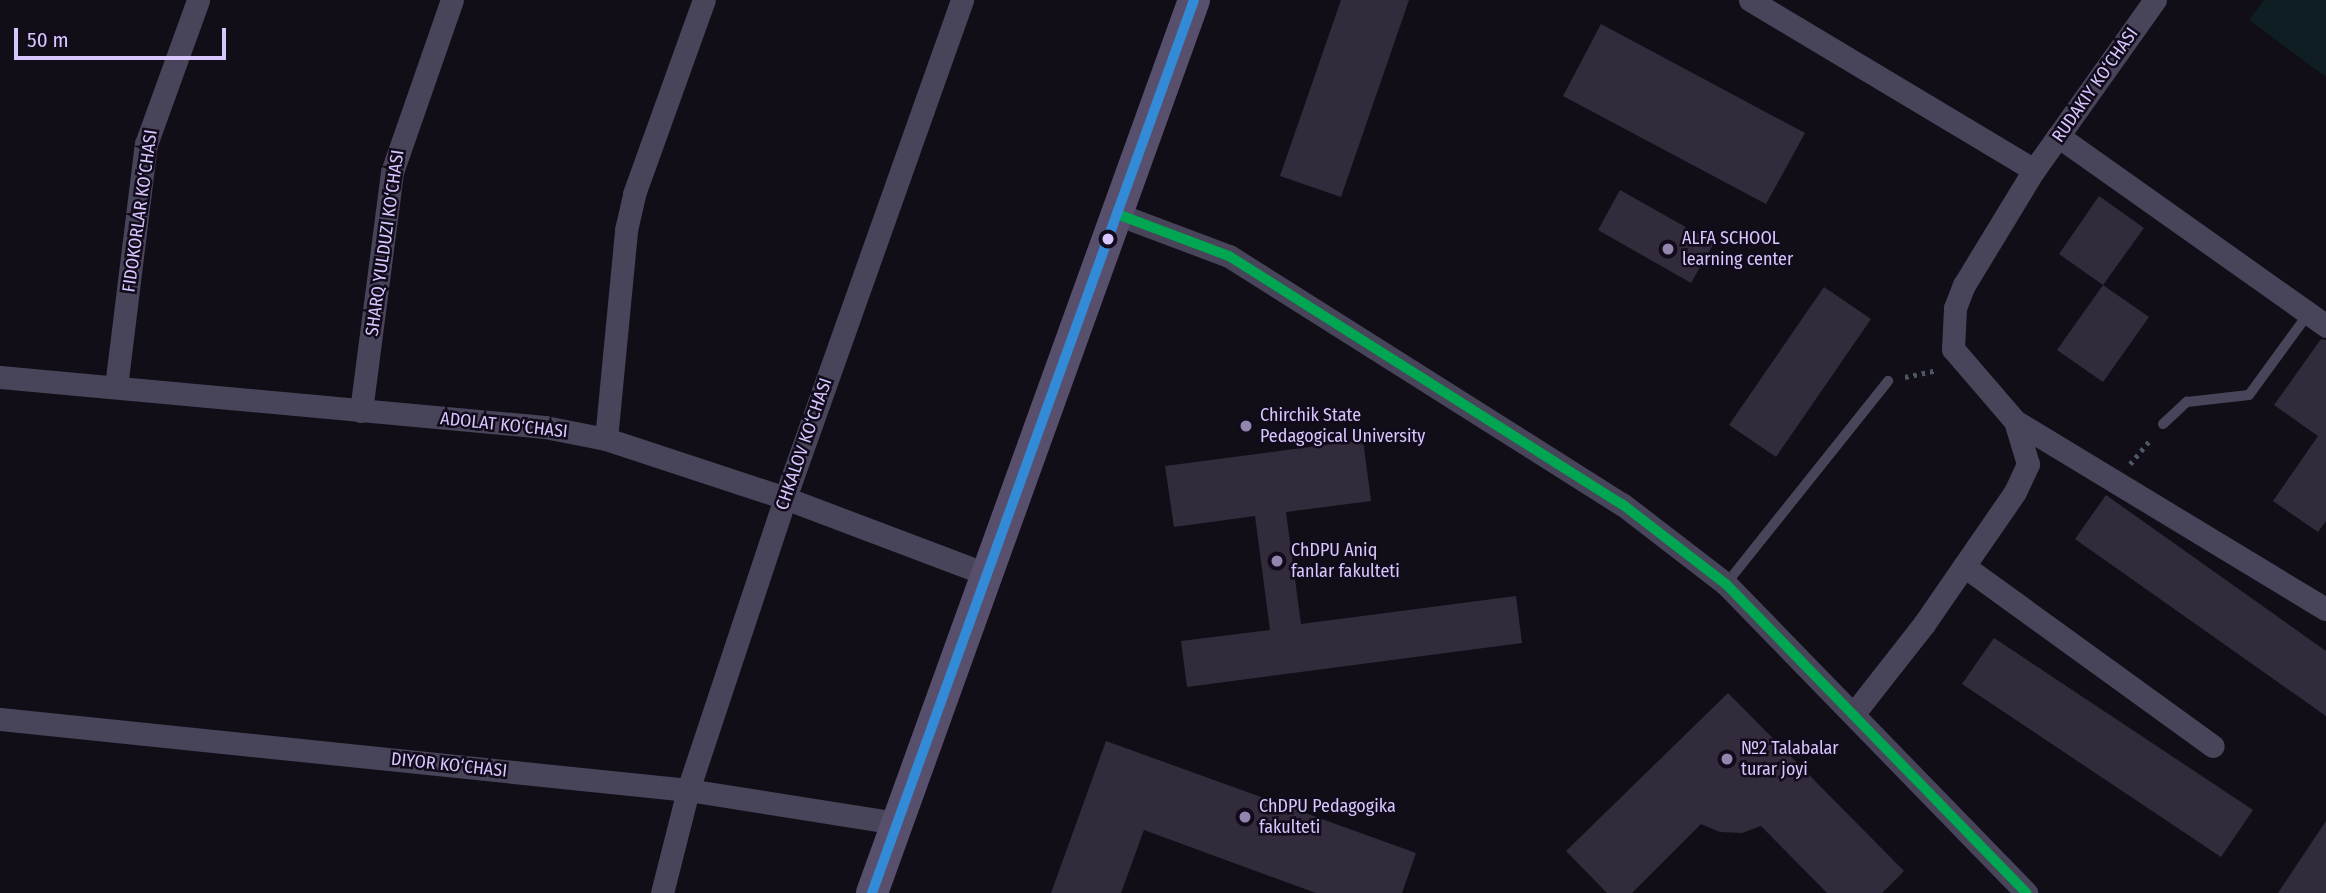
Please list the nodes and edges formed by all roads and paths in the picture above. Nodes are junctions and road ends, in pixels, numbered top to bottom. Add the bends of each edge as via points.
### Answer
1 (198, 0) edge
2 (452, 0) edge
3 (704, 0) edge
4 (962, 0) edge
5 (1194, 0) edge
6 (1749, 0) edge
7 (2155, 0) edge
8 (2058, 136) junction
9 (2034, 170) junction
10 (1117, 214) junction
11 (2317, 320) edge
12 (1966, 365) junction
13 (0, 377) edge
14 (1888, 381) joint
15 (116, 387) junction
16 (361, 411) junction
17 (2014, 421) junction
18 (2163, 425) joint
19 (607, 439) junction
20 (2116, 481) junction
21 (785, 498) junction
22 (1964, 566) junction
23 (986, 574) junction
24 (1726, 584) junction
25 (2326, 609) edge
26 (1854, 712) junction
27 (0, 719) edge
28 (2213, 746) dead end
29 (688, 790) junction
30 (897, 823) junction
31 (662, 893) edge
32 (872, 893) edge
33 (2027, 893) edge

1 - 15 street, FIDOKORLAR KO‘CHASI via 146,145
2 - 16 street, SHARQ YULDUZI KO‘CHASI via 392,172
3 - 19 street via 634,194 626,230
4 - 21 street, CHKALOV KO‘CHASI
5 - 10 main road
6 - 9 street
7 - 8 street, RUDAKIY KO‘CHASI
8 - 9 street, RUDAKIY KO‘CHASI
8 - 11 street
9 - 12 street, RUDAKIY KO‘CHASI via 1987,243 1955,308 1953,349
10 - 23 main road
10 - 24 street via 1229,256 1622,505
11 - 18 lane via 2249,395 2186,402
12 - 14 path
12 - 17 street, RUDAKIY KO‘CHASI
13 - 15 street, ADOLAT KO‘CHASI
14 - 24 lane
15 - 16 street, ADOLAT KO‘CHASI
16 - 19 street, ADOLAT KO‘CHASI via 545,427
17 - 20 street
17 - 22 street via 2027,449 2024,478
18 - 20 path
19 - 21 street, ADOLAT KO‘CHASI
20 - 25 street
21 - 23 street, ADOLAT KO‘CHASI
21 - 29 street, CHKALOV KO‘CHASI
22 - 26 street
22 - 28 street
23 - 30 main road
24 - 26 street
26 - 33 street
27 - 29 street, DIYOR KO‘CHASI
29 - 30 street, DIYOR KO‘CHASI
29 - 31 street, CHKALOV KO‘CHASI
30 - 32 main road

